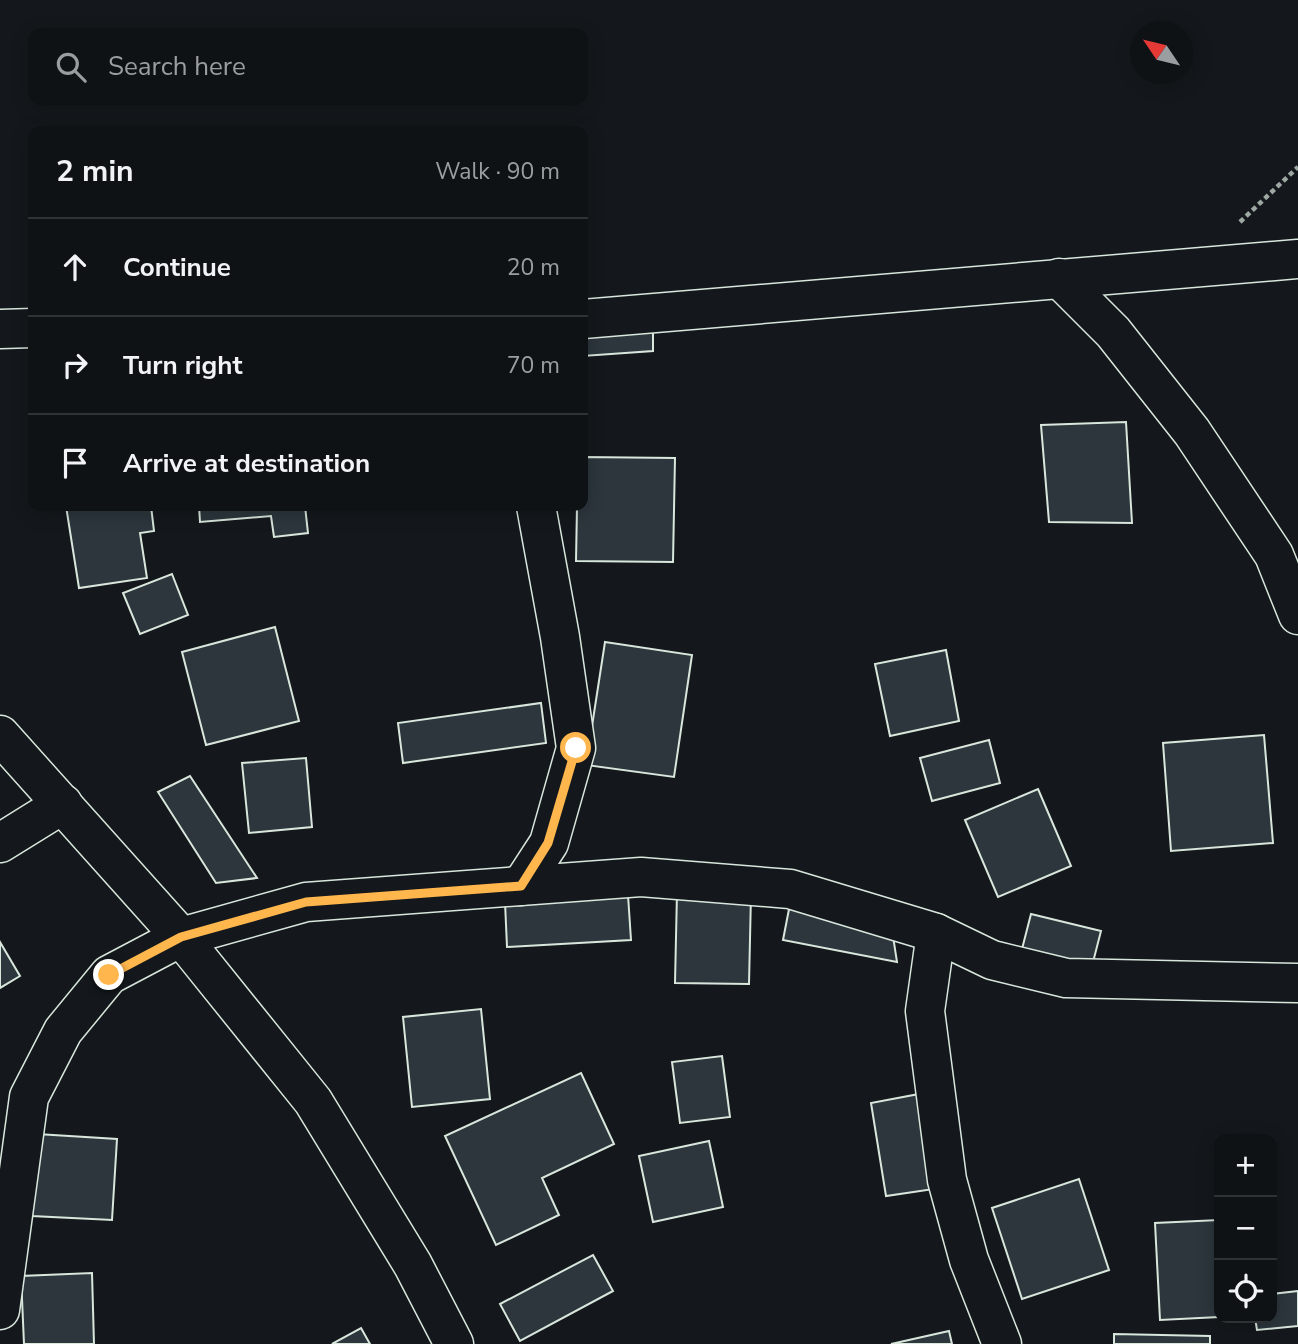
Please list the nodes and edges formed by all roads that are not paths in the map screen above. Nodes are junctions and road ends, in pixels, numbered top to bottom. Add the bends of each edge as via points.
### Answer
1 (1298, 259) edge
2 (1059, 278) junction
3 (588, 319) edge
4 (28, 328) edge
5 (0, 329) edge
6 (537, 511) edge
7 (1298, 615) edge
8 (0, 736) edge
9 (62, 804) junction
10 (0, 843) edge
11 (521, 886) junction
12 (936, 933) junction
13 (181, 937) junction
14 (1298, 983) edge
15 (0, 1310) edge
16 (454, 1344) edge
17 (1002, 1344) edge

1 - 2 main road
2 - 3 main road
2 - 7 main road via 1113,332 1192,432 1274,555
4 - 5 main road
6 - 11 main road via 576,748 548,843
8 - 9 main road
9 - 10 main road
9 - 13 main road
11 - 12 main road via 641,877 790,889
11 - 13 main road via 306,902
12 - 14 main road via 992,960 1066,978
12 - 17 main road via 925,1011 947,1180 969,1260
13 - 15 main road via 109,975 62,1031 29,1097
13 - 16 main road via 313,1101 413,1265

